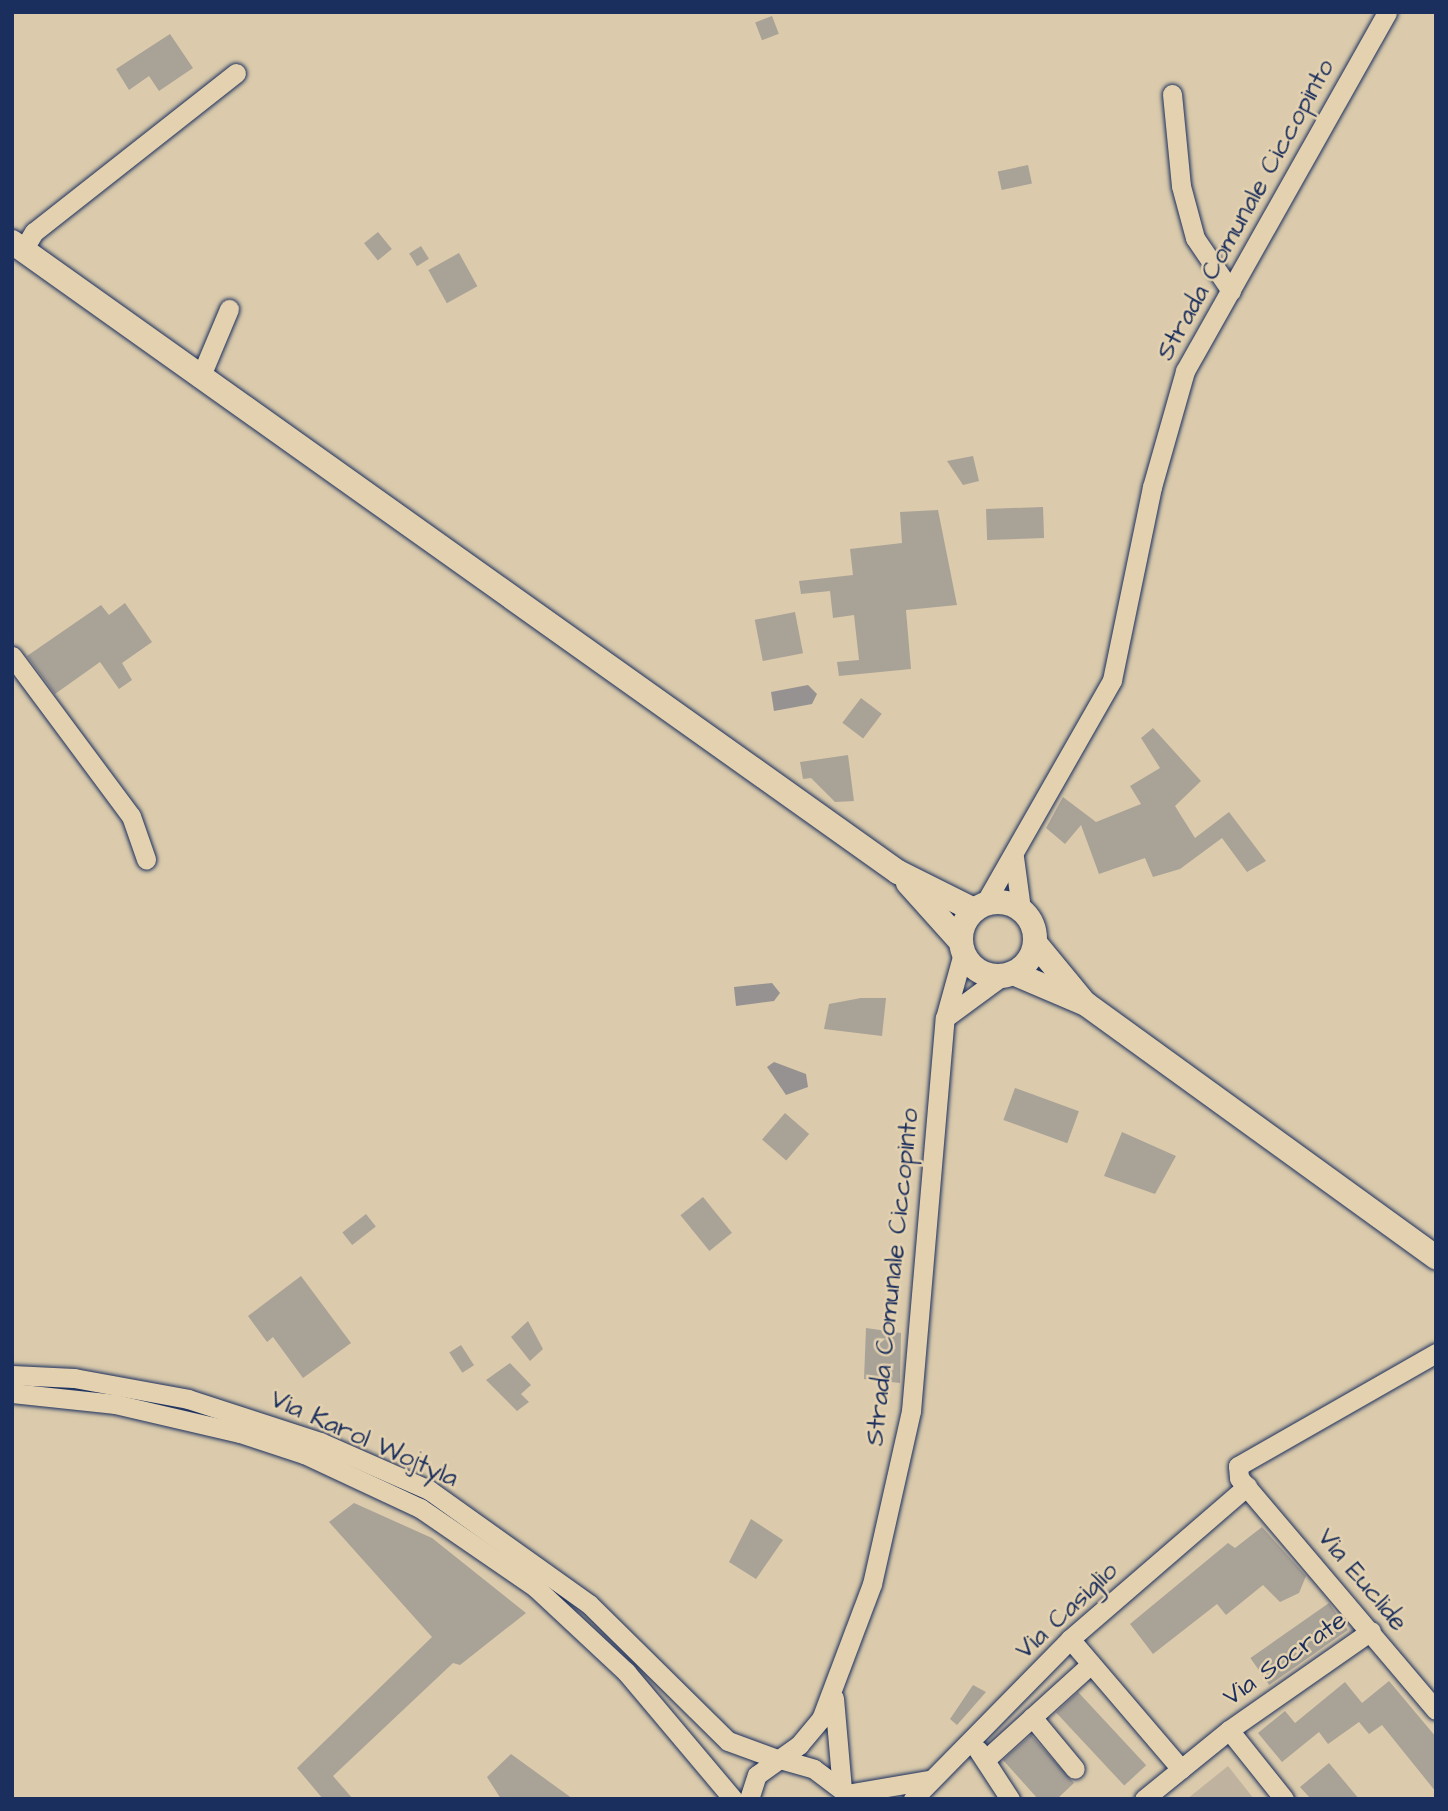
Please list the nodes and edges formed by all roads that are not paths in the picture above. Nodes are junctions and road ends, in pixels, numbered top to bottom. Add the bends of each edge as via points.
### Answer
1 (1387, 12) edge
2 (236, 73) dead end
3 (1172, 94) dead end
4 (18, 246) edge
5 (1231, 291) junction
6 (229, 309) dead end
7 (200, 378) junction
8 (12, 656) edge
9 (1014, 857) junction
10 (146, 859) dead end
11 (898, 872) junction
12 (979, 906) junction
13 (1021, 909) junction
14 (1035, 943) junction
15 (962, 947) junction
16 (1007, 974) junction
17 (1086, 1004) junction
18 (945, 1018) junction
19 (1436, 1257) edge
20 (1436, 1353) edge
21 (12, 1375) edge
22 (12, 1392) edge
23 (1247, 1486) junction
24 (1371, 1631) junction
25 (1070, 1639) junction
26 (1091, 1664) junction
27 (835, 1684) junction
28 (1436, 1710) edge
29 (1032, 1717) junction
30 (1229, 1730) junction
31 (972, 1741) junction
32 (778, 1759) junction
33 (985, 1760) junction
34 (1075, 1769) dead end
35 (1181, 1769) junction
36 (928, 1780) junction
37 (846, 1795) edge
38 (733, 1799) edge
39 (748, 1799) edge
40 (913, 1799) edge
41 (1010, 1799) edge
42 (1144, 1799) edge
43 (1284, 1799) edge

1 - 5 street, Strada Comunale Ciccopinto
2 - 4 street
3 - 5 street via 1181,186 1195,238
4 - 7 main road
5 - 9 street, Strada Comunale Ciccopinto via 1176,397 1112,680
6 - 7 street
7 - 11 main road
8 - 10 street via 131,816
9 - 12 street, Strada Comunale Ciccopinto
9 - 13 street
11 - 12 main road
11 - 15 main road
12 - 13 main road
12 - 15 main road
13 - 14 main road
14 - 16 main road
14 - 17 main road
15 - 16 main road via 979,971
15 - 18 street, Strada Comunale Ciccopinto
16 - 17 main road
16 - 18 street
17 - 19 main road
18 - 27 street, Strada Comunale Ciccopinto via 911,1411 872,1584
20 - 23 street via 1248,1455 1238,1466
21 - 32 street, Via Karol Wojtyla via 74,1378 188,1399 320,1441 429,1490 589,1604 728,1741
22 - 38 street, Via Karol Wojtyla via 115,1404 240,1433 304,1454 420,1508 535,1587 625,1672 701,1754
23 - 24 street, Via Euclide
23 - 25 street, Via Casiglio
24 - 28 street, Via Euclide
24 - 30 street, Via Socrate
25 - 26 street
25 - 31 street, Via Casiglio
26 - 29 street
26 - 35 street
27 - 32 street, Strada Comunale Ciccopinto via 815,1729
27 - 37 street, Strada Comunale Ciccopinto
29 - 33 street
29 - 34 street
30 - 35 street, Via Socrate
30 - 43 street
31 - 33 street
31 - 36 street, Via Casiglio
32 - 37 street, Via Karol Wojtyla via 814,1769
32 - 39 street, Strada Comunale Ciccopinto via 757,1775
33 - 41 street
35 - 42 street, Via Socrate
36 - 37 street
36 - 40 street, Via Casiglio

